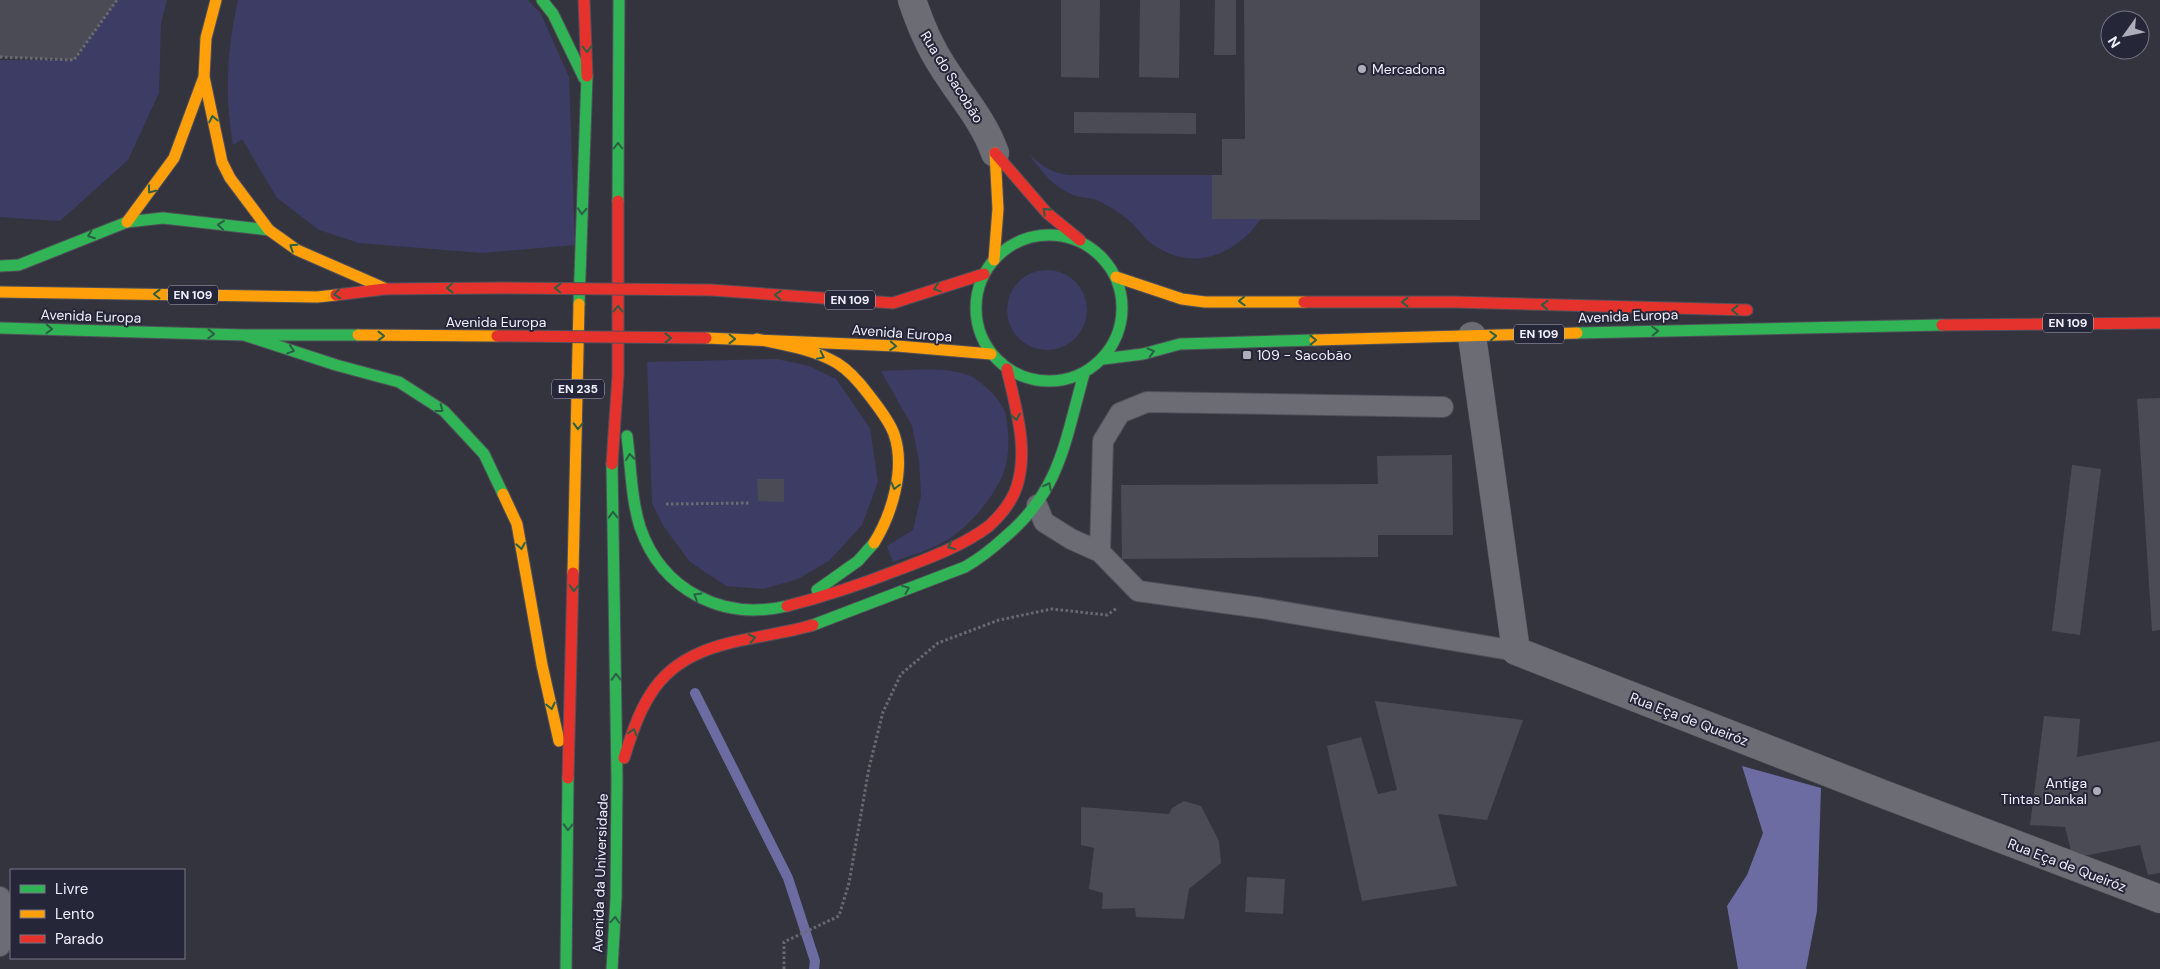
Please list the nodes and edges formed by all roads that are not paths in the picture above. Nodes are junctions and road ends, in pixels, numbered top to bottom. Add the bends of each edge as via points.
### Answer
1 (216, 0) edge
2 (542, 0) edge
3 (584, 0) edge
4 (618, 0) edge
5 (912, 0) edge
6 (204, 77) junction
7 (588, 87) junction
8 (995, 153) junction
9 (127, 222) junction
10 (269, 230) junction
11 (1083, 243) junction
12 (28, 248) dead end
13 (55, 249) junction
14 (994, 260) junction
15 (0, 266) edge
16 (984, 274) junction
17 (1116, 277) junction
18 (385, 289) junction
19 (0, 292) edge
20 (1761, 310) dead end
21 (1869, 315) dead end
22 (1976, 323) junction
23 (2160, 323) edge
24 (0, 328) edge
25 (244, 335) junction
26 (1472, 336) junction
27 (757, 339) junction
28 (991, 354) junction
29 (1103, 359) junction
30 (1007, 369) junction
31 (1084, 374) junction
32 (618, 375) junction
33 (1443, 407) dead end
34 (1037, 505) junction
35 (1100, 552) junction
36 (795, 605) junction
37 (1516, 651) junction
38 (568, 778) junction
39 (618, 778) junction
40 (0, 897) edge
41 (2160, 900) edge
42 (0, 946) edge
43 (566, 969) edge
44 (612, 969) edge

1 - 6 main road via 206,38
2 - 7 main road via 553,14
3 -> 7 main road, EN 235
32 -> 4 main road, EN 235
5 - 8 street, Rua do Sacobão via 930,44 990,138
6 -> 9 main road via 174,158
10 -> 6 main road via 230,178 222,162
7 -> 38 main road, EN 235 via 581,233
11 -> 8 main road via 1048,213
8 - 14 main road via 998,209
10 -> 9 main road via 162,218
9 -> 13 main road
18 -> 10 main road via 297,250
11 - 14 main road via 1066,236 1027,238
11 - 17 main road via 1105,260
12 - 13 main road
13 - 15 main road via 19,265
14 - 16 main road
16 -> 18 main road, Avenida Europa / EN 109, bridge via 893,303 711,290
16 - 28 main road via 978,289 976,311 980,334
20 -> 17 main road, Avenida Europa / EN 109 via 1454,302 1206,302 1182,299
17 - 29 main road via 1123,302 1121,326
18 -> 19 main road, Avenida Europa / EN 109 via 317,296
21 - 22 main road, Avenida Europa / EN 109
22 - 23 main road, Avenida Europa / EN 109
26 -> 22 main road, Avenida Europa / EN 109
24 -> 25 main road, Avenida Europa
25 -> 27 main road, Avenida Europa, bridge
25 -> 38 main road via 399,382 444,411 484,454 517,524 542,665
29 -> 26 main road, Avenida Europa / EN 109 via 1143,354 1180,344
26 - 37 street
27 -> 28 main road, Avenida Europa
27 -> 36 main road via 806,349 846,369 867,393 895,435 898,475 884,525 864,556
28 - 30 main road
29 - 31 main road
30 - 31 main road via 1019,376 1045,382
30 -> 36 main road via 1023,454 1020,477 1010,503 972,537 874,580
34 -> 31 main road via 1052,481
36 -> 32 main road via 769,611 734,611 706,602 680,586 656,557 641,527 636,504
39 -> 32 main road, EN 235 via 612,454
33 - 35 lane via 1147,402 1120,413 1103,441
34 - 35 lane via 1044,522
39 -> 34 main road via 638,713 666,673 688,658 720,645 799,630 974,561
35 - 37 lane via 1138,591
37 - 41 street, Rua Eça de Queiróz
38 -> 43 main road, EN 235
44 -> 39 main road, Avenida da Universidade / EN 235
40 - 42 lane via 6,914

